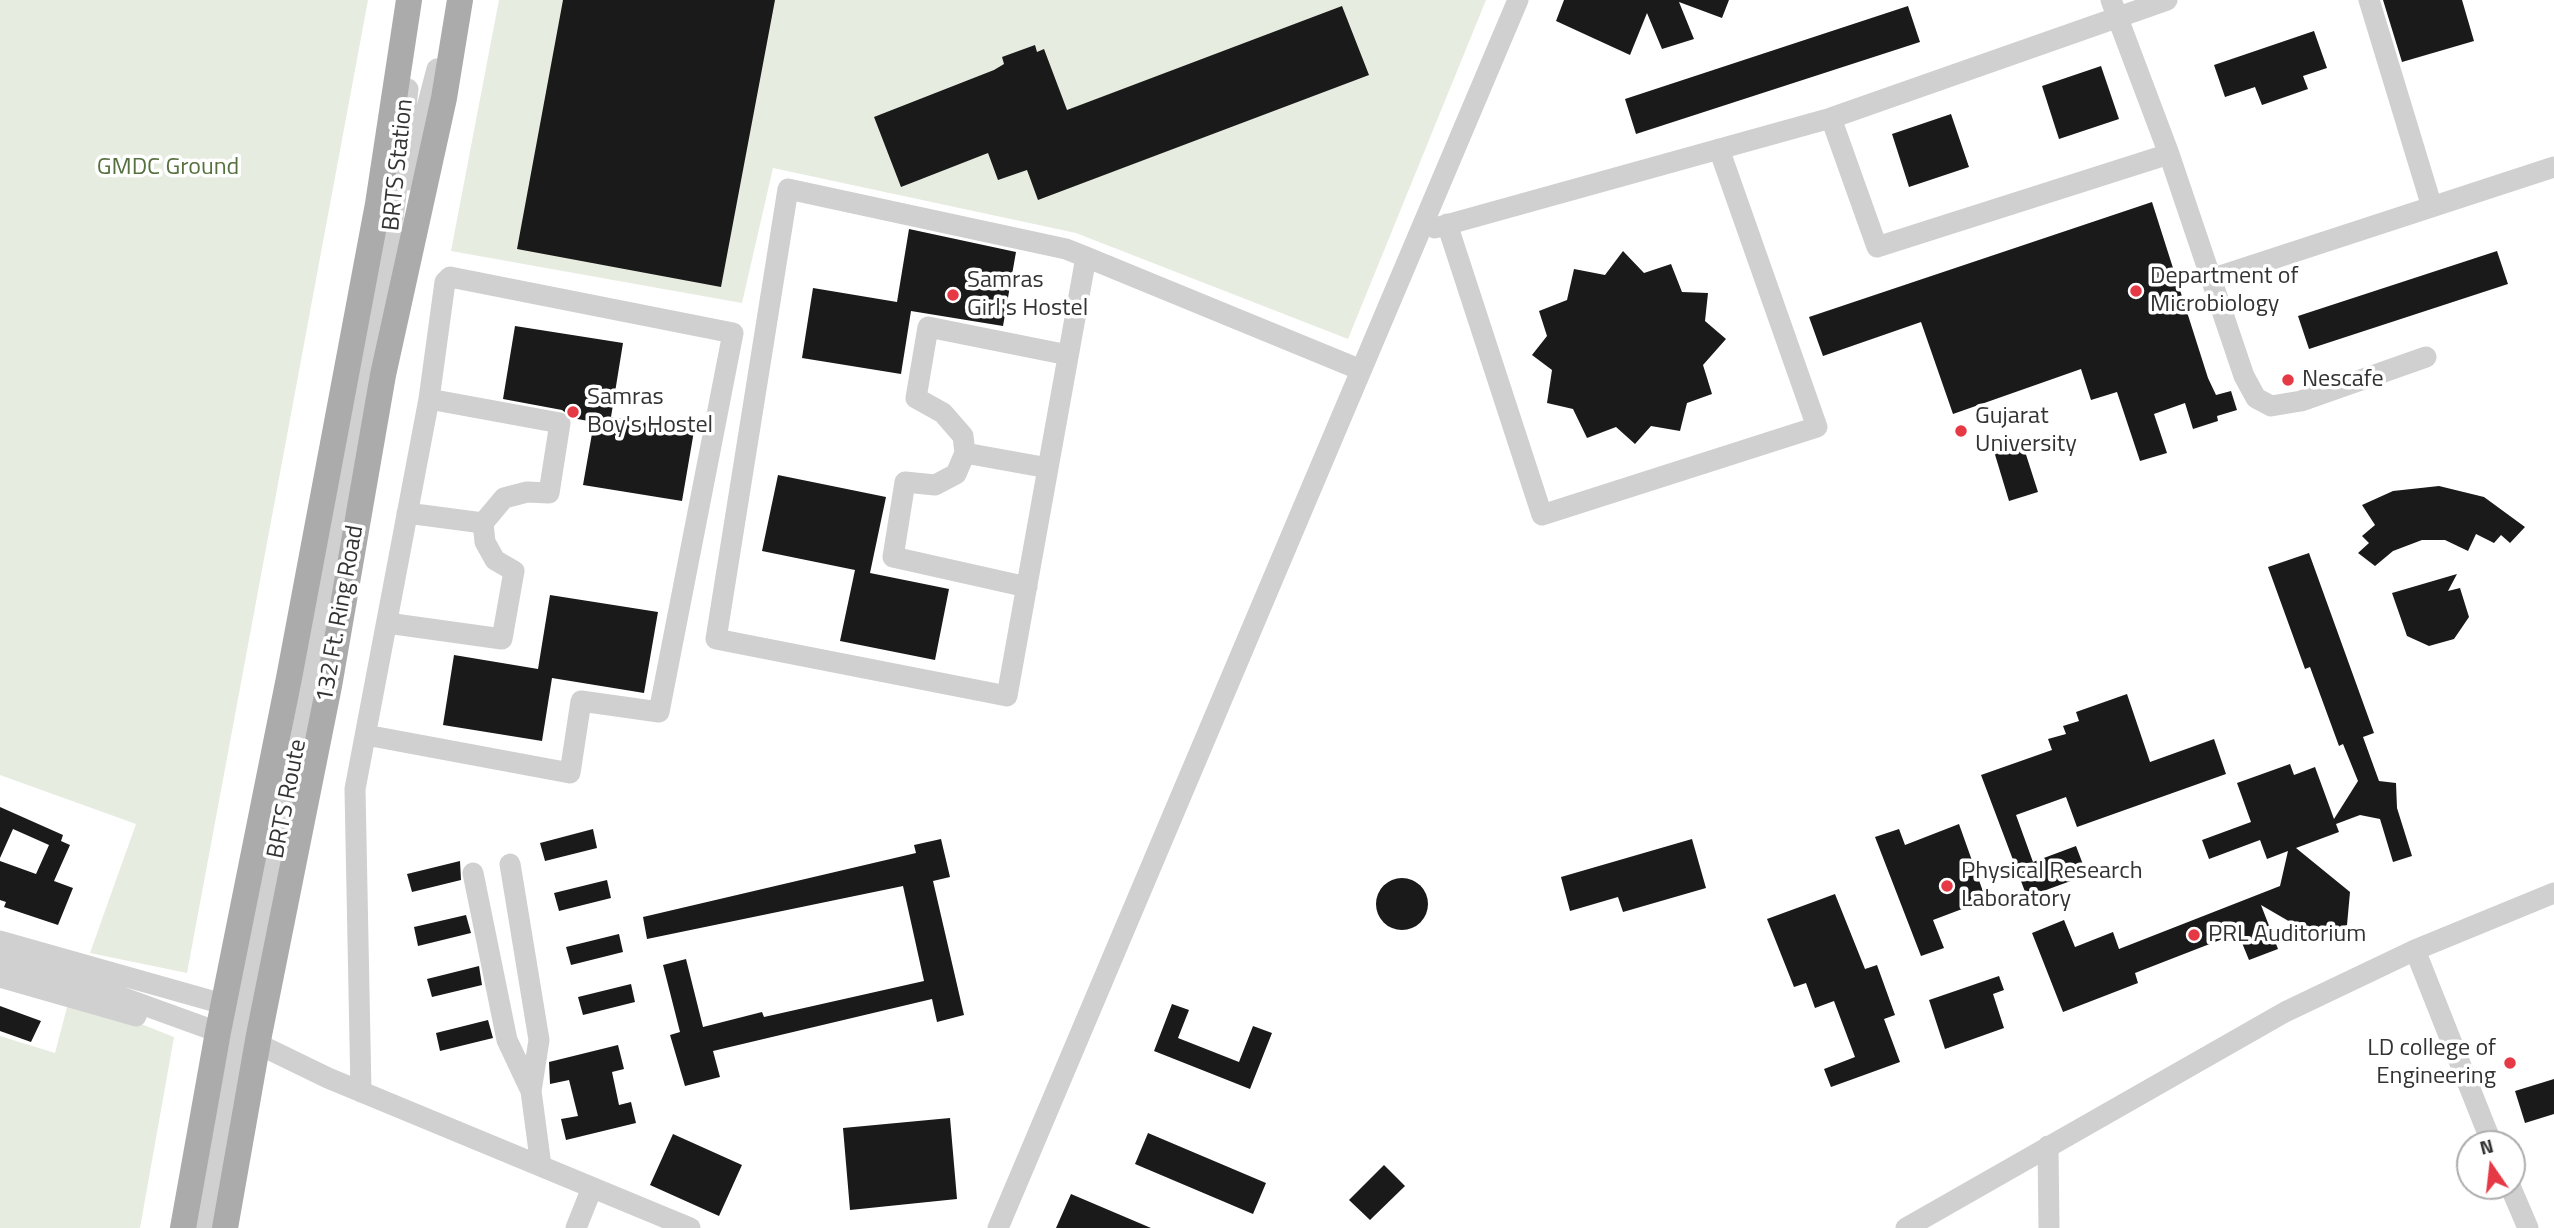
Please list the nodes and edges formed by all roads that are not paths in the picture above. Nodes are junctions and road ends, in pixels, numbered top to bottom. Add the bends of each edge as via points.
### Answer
1 (409, 0) edge
2 (421, 0) edge
3 (448, 0) edge
4 (460, 0) edge
5 (1518, 0) edge
6 (2167, 0) edge
7 (2369, 0) edge
8 (2113, 10) edge
9 (1831, 118) junction
10 (1719, 149) junction
11 (2169, 154) junction
12 (2554, 167) edge
13 (2432, 207) junction
14 (1447, 224) junction
15 (1420, 232) junction
16 (390, 246) junction
17 (1086, 257) junction
18 (2211, 279) junction
19 (1068, 355) junction
20 (2426, 358) dead end
21 (1361, 370) junction
22 (429, 399) junction
23 (965, 453) junction
24 (1048, 468) junction
25 (407, 513) junction
26 (483, 523) junction
27 (1027, 587) junction
28 (387, 623) junction
29 (366, 735) junction
30 (510, 864) dead end
31 (474, 873) dead end
32 (2554, 893) edge
33 (0, 928) edge
34 (0, 941) edge
35 (2415, 950) junction
36 (0, 960) edge
37 (0, 977) edge
38 (199, 985) dead end
39 (223, 1004) junction
40 (177, 1028) dead end
41 (218, 1032) junction
42 (258, 1044) junction
43 (531, 1091) junction
44 (361, 1092) junction
45 (2486, 1130) edge
46 (2048, 1146) junction
47 (541, 1166) junction
48 (592, 1188) junction
49 (2516, 1200) edge
50 (183, 1228) edge
51 (206, 1228) edge
52 (225, 1228) edge
53 (576, 1228) edge
54 (690, 1228) edge
55 (998, 1228) edge
56 (1906, 1228) edge
57 (2049, 1228) edge
58 (2528, 1228) edge

1 - 39 main road, 132 Ft. Ring Road via 378,204
2 - 16 street, BRTS Station
3 - 16 street, BRTS Station via 434,84
4 - 42 main road, 132 Ft. Ring Road via 444,98 383,375 329,686
5 - 15 street
6 - 8 street
7 - 13 street
8 - 9 street
8 - 11 street
9 - 10 street
9 - 11 street via 1877,247
10 - 14 street
10 - 14 street via 1817,427 1542,515
11 - 18 street
12 - 13 street
13 - 18 street
14 - 15 street
15 - 21 street
16 - 51 street, BRTS Route
17 - 19 street
17 - 21 street
17 - 27 street via 788,188 716,639 1007,696
18 - 20 street via 2244,376 2256,398 2271,406 2301,401
19 - 23 street via 928,327 916,398 943,413 963,436
19 - 24 street
21 - 55 street
22 - 25 street
22 - 26 street via 560,423 549,493 504,498
22 - 29 street via 445,282 450,277 733,333 659,712 581,701 570,773
23 - 24 street
23 - 27 street via 956,474 935,485 905,482 892,557
24 - 27 street
25 - 26 street
25 - 28 street
26 - 28 street via 485,542 495,560 514,571 502,639
28 - 29 street
29 - 44 street via 355,789
30 - 43 street via 540,1040
31 - 43 street via 508,1040
32 - 35 street
33 - 38 street
34 - 39 street
35 - 45 street
35 - 46 street via 2285,1012
36 - 41 street via 91,986
37 - 40 street
39 - 41 main road, 132 Ft. Ring Road
41 - 50 main road, 132 Ft. Ring Road
42 - 44 street
42 - 52 main road, 132 Ft. Ring Road
43 - 47 street
44 - 47 street
46 - 56 street
46 - 57 street
47 - 48 street
48 - 53 street
48 - 54 street
49 - 58 street

